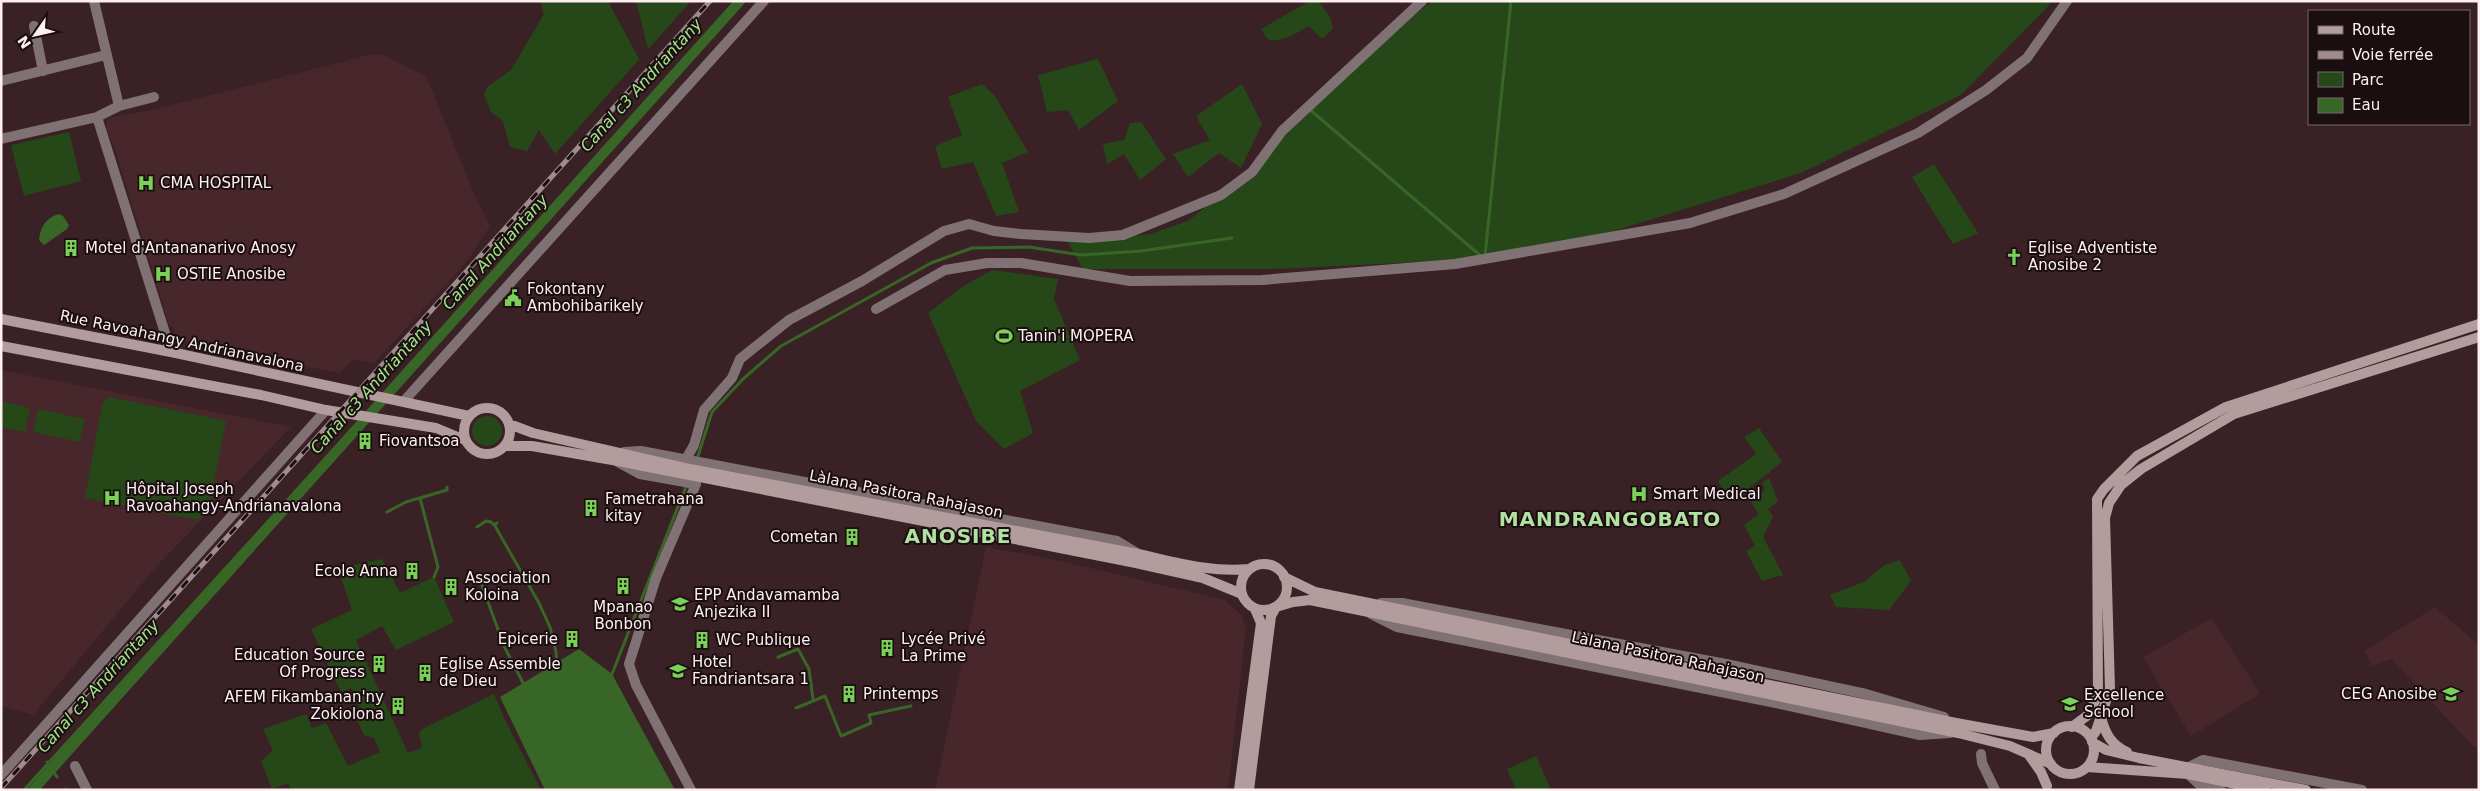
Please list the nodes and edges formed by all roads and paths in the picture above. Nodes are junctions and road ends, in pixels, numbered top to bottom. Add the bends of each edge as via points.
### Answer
1 (94, 1) edge
2 (764, 1) edge
3 (1422, 1) edge
4 (2067, 1) edge
5 (34, 26) dead end
6 (106, 55) junction
7 (43, 71) junction
8 (1, 81) edge
9 (154, 97) dead end
10 (119, 106) junction
11 (97, 117) junction
12 (1, 139) edge
13 (876, 309) dead end
14 (1, 319) edge
15 (2479, 324) edge
16 (2479, 337) edge
17 (1, 346) edge
18 (172, 352) junction
19 (404, 401) junction
20 (326, 410) junction
21 (469, 416) junction
22 (509, 424) junction
23 (465, 440) junction
24 (505, 446) junction
25 (618, 457) junction
26 (687, 470) junction
27 (702, 475) junction
28 (1249, 569) junction
29 (1284, 577) junction
30 (1242, 594) junction
31 (1276, 607) junction
32 (1365, 607) junction
33 (1255, 609) junction
34 (2101, 717) junction
35 (2072, 727) junction
36 (1957, 728) junction
37 (2054, 733) junction
38 (2092, 740) junction
39 (2027, 752) junction
40 (1980, 754) dead end
41 (2139, 758) junction
42 (2051, 764) junction
43 (75, 766) dead end
44 (2087, 767) junction
45 (2188, 770) junction
46 (1, 776) edge
47 (2046, 788) edge
48 (87, 790) edge
49 (691, 790) edge
50 (1239, 790) edge
51 (1249, 790) edge
52 (1995, 790) edge
53 (2221, 790) edge
54 (2265, 790) edge
55 (2306, 790) edge
56 (2362, 790) edge

1 - 6 street
2 - 19 street
3 - 26 street via 1282,131 1252,172 1221,195 1123,235 1089,238 1036,235 994,231 969,224 944,231 862,281 789,320 740,359 732,378 704,410
4 - 13 street via 2027,58 1986,90 1918,133 1784,194 1690,223 1455,264 1262,280 1130,281 1021,263 987,263 946,270
5 - 7 street
6 - 7 street
6 - 10 street
7 - 8 street
9 - 10 street
10 - 11 street
11 - 12 street
11 - 18 street
14 - 18 main road, Rue Ravoahangy Andrianavalona
15 - 35 main road via 2226,407 2132,458 2104,489 2096,505 2098,695 2088,715
16 - 34 main road via 2234,414 2141,469 2121,485 2109,502 2106,518 2110,689
17 - 20 main road
18 - 19 main road, Rue Ravoahangy Andrianavalona
19 - 21 main road, Rue Ravoahangy Andrianavalona
20 - 23 main road via 436,428
20 - 46 street
21 - 22 main road via 478,409 492,408 499,411
21 - 23 main road via 464,427
22 - 24 main road via 510,436
22 - 25 main road
23 - 24 main road via 482,454 498,452
24 - 25 main road via 532,446
25 - 26 main road
25 - 26 street via 641,451
26 - 27 main road
26 - 27 street
27 - 28 main road, Làlana Pasitora Rahajason via 1138,554 1204,569 1227,572
27 - 30 main road, Làlana Pasitora Rahajason via 1203,578
27 - 49 street via 656,578 629,664 636,685
28 - 29 main road via 1269,564
28 - 30 main road via 1241,580
29 - 31 main road via 1285,597
29 - 32 main road, Làlana Pasitora Rahajason via 1311,591
30 - 33 main road
31 - 32 main road, Làlana Pasitora Rahajason via 1310,600
31 - 33 main road
31 - 51 main road via 1270,616
32 - 36 main road, Làlana Pasitora Rahajason
32 - 36 street via 1397,627 1920,735
33 - 50 main road via 1261,624
34 - 38 main road
34 - 41 main road via 2112,742
35 - 37 main road via 2064,727
35 - 38 main road via 2086,732
36 - 37 main road, Làlana Pasitora Rahajason via 2033,737
36 - 39 main road, Làlana Pasitora Rahajason
37 - 42 main road via 2046,750
38 - 41 main road via 2106,750
38 - 44 main road via 2094,751
39 - 42 main road, Làlana Pasitora Rahajason
39 - 47 main road via 2041,772
40 - 52 street
41 - 45 main road
42 - 44 main road via 2065,774
42 - 47 main road
43 - 48 street
44 - 45 main road
45 - 53 street via 2200,785
45 - 54 main road
45 - 55 main road
45 - 56 street via 2203,760

